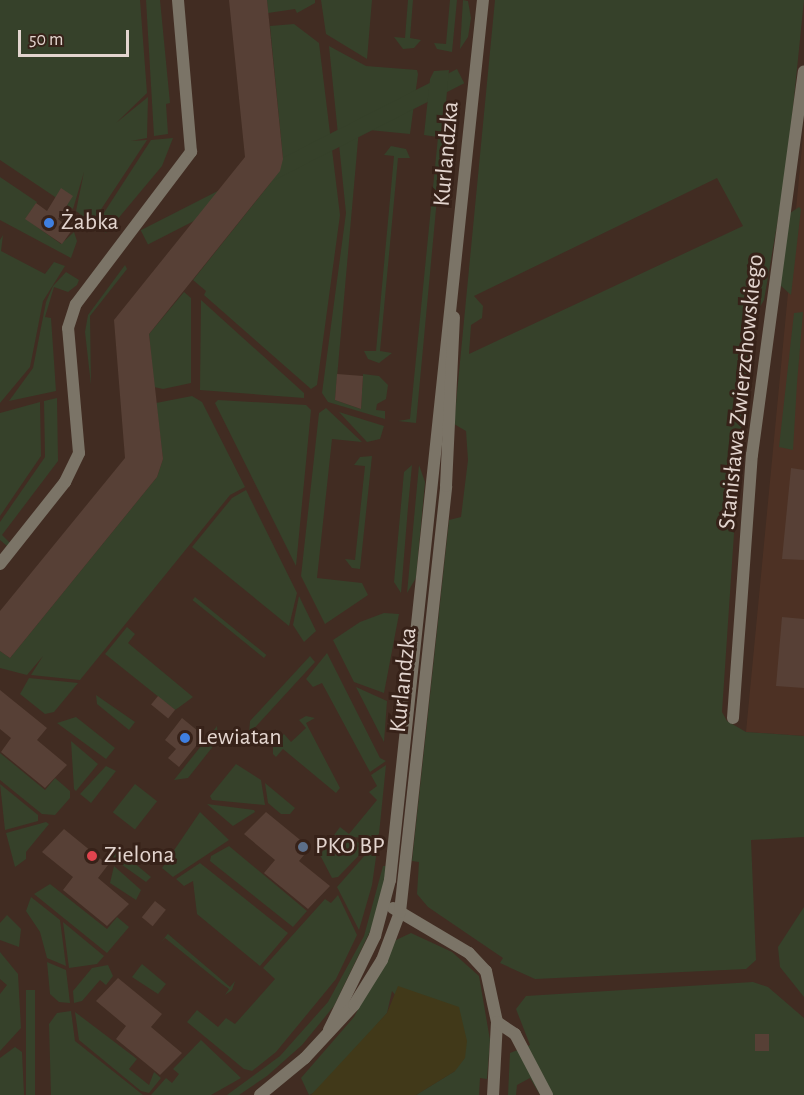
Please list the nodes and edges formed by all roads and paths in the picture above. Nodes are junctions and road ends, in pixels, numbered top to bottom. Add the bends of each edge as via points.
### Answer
1 (178, 0) edge
2 (483, 0) edge
3 (804, 72) edge
4 (802, 120) edge
5 (453, 312) junction
6 (0, 564) edge
7 (733, 718) dead end
8 (385, 904) junction
9 (400, 912) junction
10 (496, 1022) junction
11 (329, 1030) junction
12 (260, 1095) edge
13 (493, 1095) edge
14 (547, 1095) edge

1 - 6 street via 191,152 76,304 68,328 79,453 65,482
2 - 5 street, Kurlandzka
3 - 4 street, Stanisława Zwierzchowskiego
4 - 7 street, Stanisława Zwierzchowskiego via 752,455
5 - 8 street, Kurlandzka via 441,367
5 - 9 street, Kurlandzka via 455,368 446,486
8 - 9 street
8 - 11 street, Kurlandzka via 365,960
9 - 10 street via 483,967
9 - 11 street, Kurlandzka via 367,987
10 - 13 street
10 - 14 street via 515,1034
11 - 12 street, Kurlandzka

